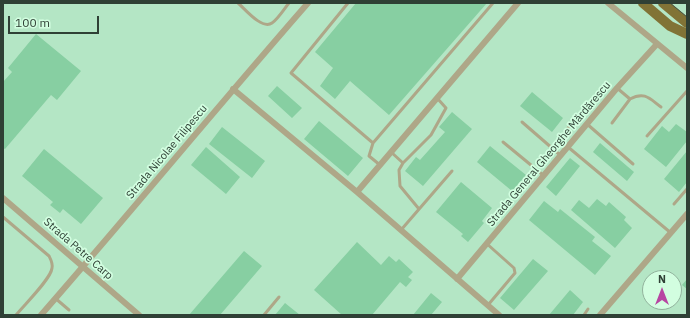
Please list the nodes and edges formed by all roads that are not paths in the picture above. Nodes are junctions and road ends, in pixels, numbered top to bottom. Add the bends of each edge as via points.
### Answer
1 (238, 3) edge
2 (289, 3) edge
3 (308, 3) edge
4 (348, 3) edge
5 (492, 3) edge
6 (518, 3) edge
7 (608, 3) edge
8 (643, 3) edge
9 (652, 3) edge
10 (663, 3) edge
11 (668, 3) edge
12 (687, 22) edge
13 (687, 33) edge
14 (657, 44) junction
15 (687, 68) edge
16 (617, 88) junction
17 (233, 89) junction
18 (687, 91) edge
19 (437, 98) junction
20 (630, 99) junction
21 (661, 108) dead end
22 (522, 122) dead end
23 (612, 123) dead end
24 (587, 124) junction
25 (569, 126) dead end
26 (647, 136) dead end
27 (503, 142) dead end
28 (373, 143) junction
29 (568, 147) junction
30 (552, 148) junction
31 (391, 152) junction
32 (560, 156) junction
33 (403, 163) junction
34 (633, 164) dead end
35 (380, 165) junction
36 (452, 171) dead end
37 (543, 176) junction
38 (687, 189) edge
39 (357, 192) junction
40 (3, 198) edge
41 (674, 204) dead end
42 (419, 209) junction
43 (687, 214) edge
44 (3, 217) edge
45 (401, 230) junction
46 (671, 233) junction
47 (486, 243) junction
48 (83, 267) junction
49 (457, 278) junction
50 (279, 297) dead end
51 (56, 298) junction
52 (488, 305) junction
53 (588, 309) dead end
54 (69, 310) dead end
55 (16, 315) edge
56 (41, 315) edge
57 (139, 315) edge
58 (264, 315) edge
59 (499, 315) edge
60 (584, 315) edge
61 (600, 315) edge

1 - 2 lane via 266,25 272,23
3 - 17 street, Strada Nicolae Filipescu
4 - 28 lane via 291,73
5 - 28 lane
6 - 19 street
7 - 14 street
8 - 13 main road via 670,26
9 - 13 main road
10 - 12 main road
11 - 12 main road
14 - 15 street
14 - 16 street, Strada General Gheorghe Mărdărescu
16 - 20 lane
16 - 24 street, Strada General Gheorghe Mărdărescu
17 - 39 street
17 - 48 street, Strada Nicolae Filipescu
18 - 26 lane
19 - 31 street
19 - 33 lane via 446,108 431,135
20 - 21 lane via 642,95
20 - 23 lane
22 - 30 lane
24 - 29 street, Strada General Gheorghe Mărdărescu
24 - 34 lane
25 - 30 lane
27 - 37 lane
28 - 35 lane via 369,156
29 - 32 street, Strada General Gheorghe Mărdărescu
29 - 46 lane
30 - 32 lane
31 - 33 lane
31 - 35 street
32 - 37 street, Strada General Gheorghe Mărdărescu
33 - 42 lane via 399,170 400,186
35 - 39 street
36 - 42 lane
37 - 47 street, Strada General Gheorghe Mărdărescu
38 - 41 lane
39 - 45 street
40 - 48 street, Strada Petre Carp
42 - 45 lane
43 - 46 street
44 - 55 lane via 49,256 52,263 48,278
45 - 49 street
46 - 61 street
47 - 49 street, Strada General Gheorghe Mărdărescu
47 - 52 lane via 515,270
48 - 51 street, Strada Nicolae Filipescu
48 - 57 street, Strada Petre Carp
49 - 52 street
50 - 58 lane
51 - 54 lane
51 - 56 street, Strada Nicolae Filipescu
52 - 59 street
53 - 60 lane

